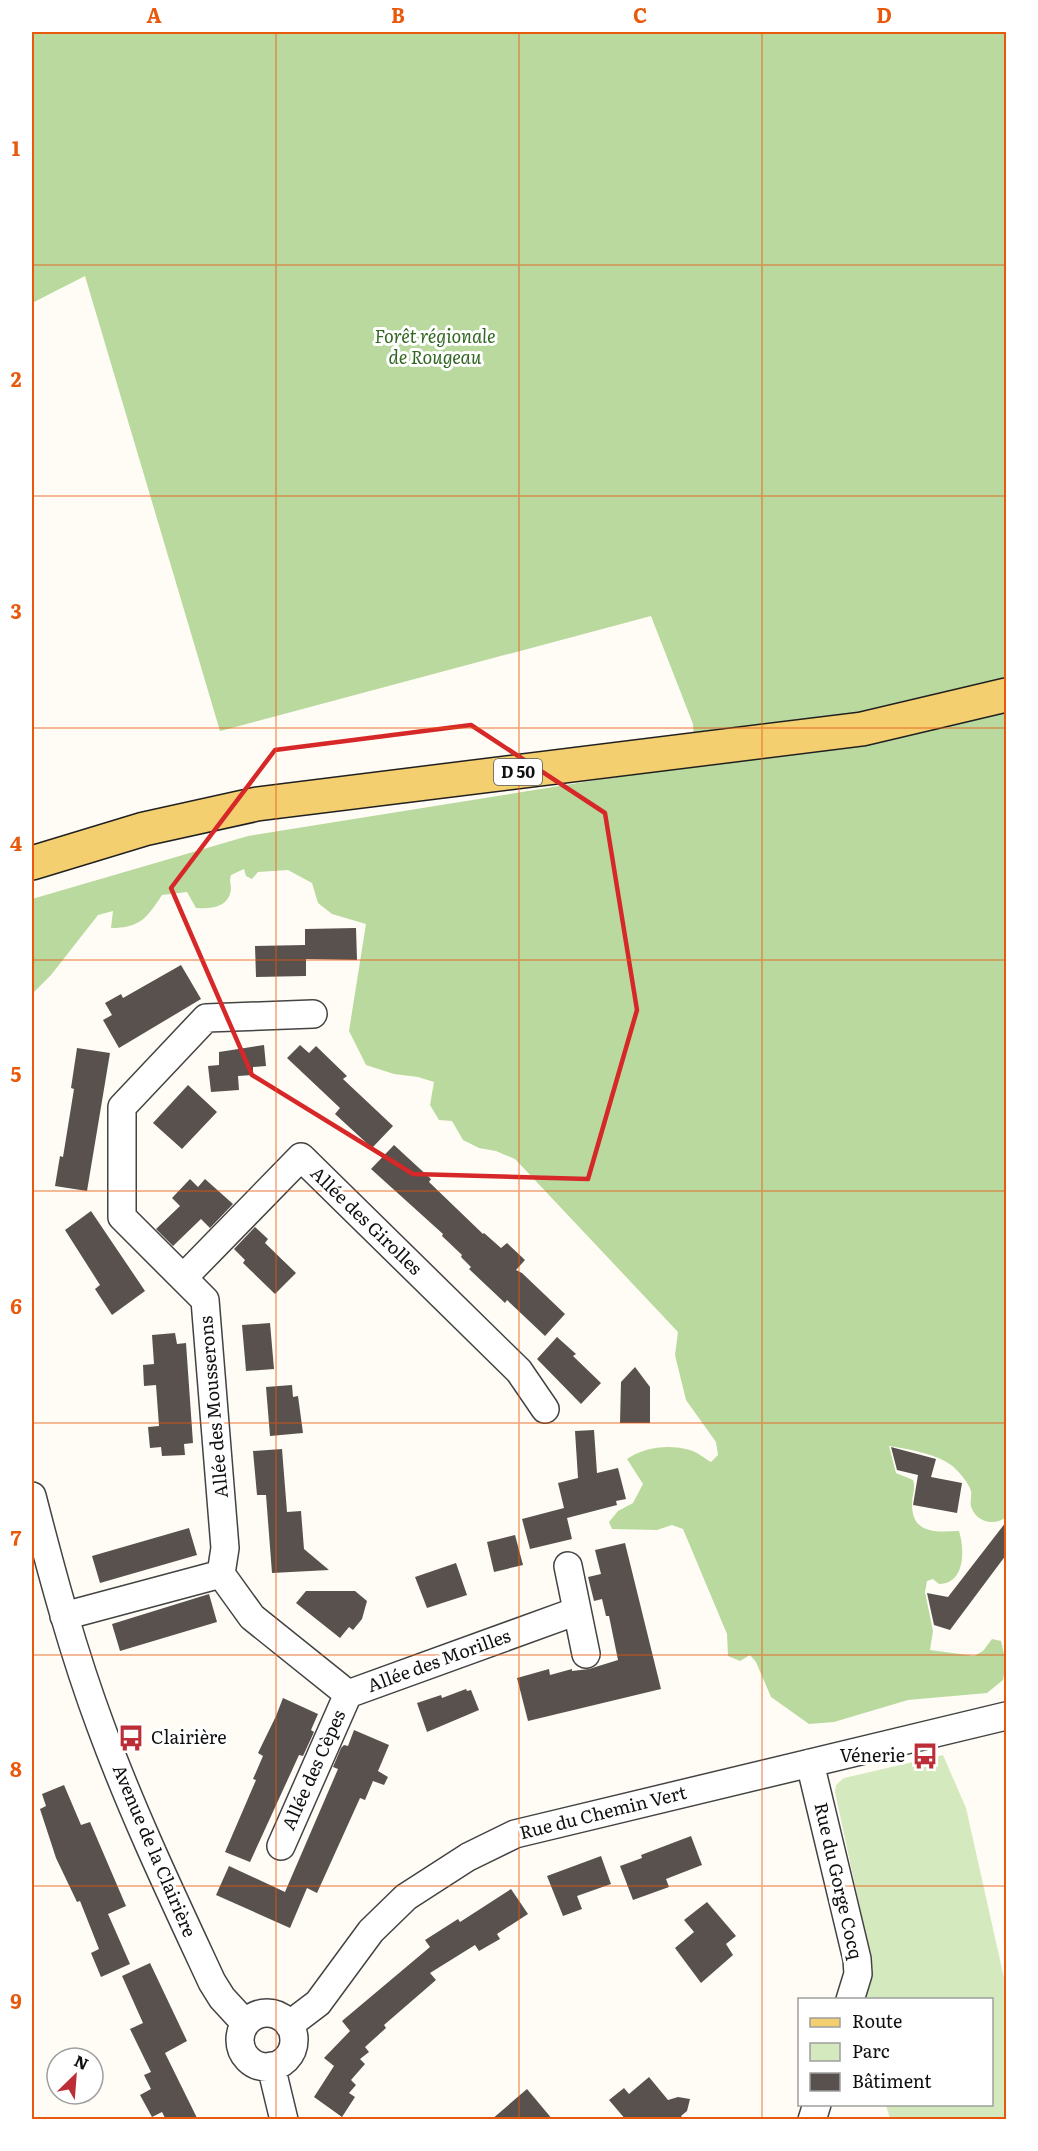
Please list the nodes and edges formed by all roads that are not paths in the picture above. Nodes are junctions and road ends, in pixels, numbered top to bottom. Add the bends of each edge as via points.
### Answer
1 (1006, 695) edge
2 (32, 862) edge
3 (313, 1014) dead end
4 (183, 1278) junction
5 (545, 1409) dead end
6 (32, 1496) edge
7 (568, 1566) dead end
8 (221, 1574) junction
9 (577, 1611) junction
10 (64, 1616) junction
11 (586, 1654) dead end
12 (348, 1694) junction
13 (1006, 1716) edge
14 (810, 1763) junction
15 (280, 1846) dead end
16 (851, 1998) edge
17 (245, 2023) junction
18 (289, 2025) junction
19 (271, 2066) junction
20 (284, 2120) edge

1 - 2 main road, D 50 via 862,729 257,804 144,829
3 - 4 street, Allée des Mousserons via 206,1018 122,1107 122,1217
4 - 5 street, Allée des Girolles via 301,1157 519,1371
4 - 8 street, Allée des Mousserons via 205,1300 225,1548
6 - 10 street, Avenue de la Clairière
7 - 9 street
8 - 10 street
8 - 12 street, Allée des Morilles via 252,1617
9 - 11 street
9 - 12 street, Allée des Morilles
10 - 17 street, Avenue de la Clairière via 101,1728 154,1856 212,1982
12 - 15 street, Allée des Cèpes
13 - 14 street, Rue du Chemin Vert
14 - 16 street, Rue du Gorge Cocq via 857,1959 858,1974
14 - 18 street, Rue du Chemin Vert via 515,1834 468,1857 406,1897 371,1931 318,2003
17 - 18 street via 268,2013
17 - 19 street via 242,2050 254,2063
18 - 19 street via 293,2033 291,2051
19 - 20 street

